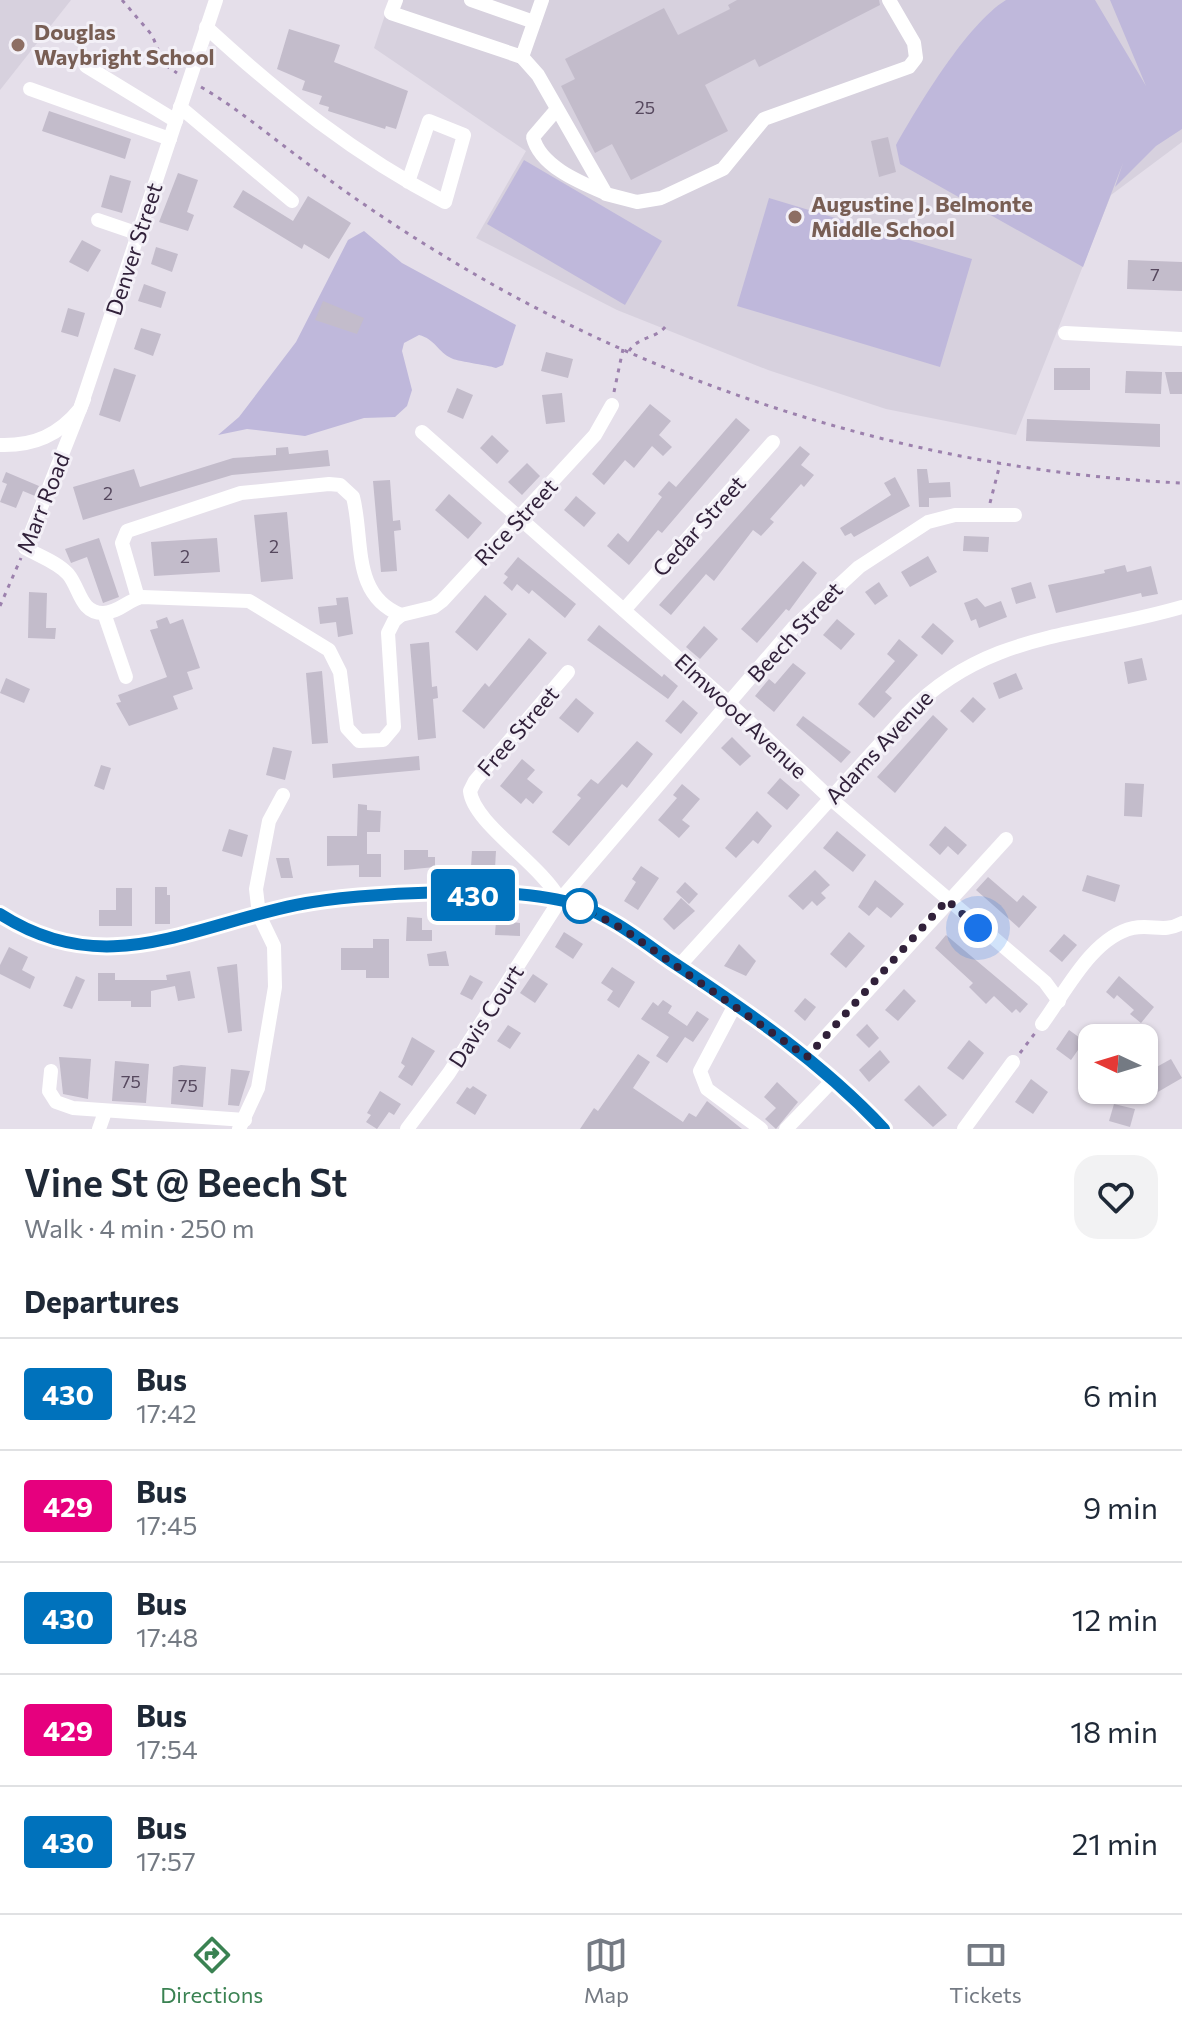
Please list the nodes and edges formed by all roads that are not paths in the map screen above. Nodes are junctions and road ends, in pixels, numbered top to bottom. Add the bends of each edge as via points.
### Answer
1 (216, 0) edge
2 (396, 0) edge
3 (471, 0) edge
4 (542, 0) edge
5 (889, 0) edge
6 (534, 22) junction
7 (206, 27) junction
8 (522, 57) junction
9 (86, 66) dead end
10 (30, 89) dead end
11 (557, 109) junction
12 (178, 114) junction
13 (170, 139) junction
14 (408, 182) junction
15 (606, 194) junction
16 (292, 201) dead end
17 (98, 220) dead end
18 (139, 234) junction
19 (1065, 333) dead end
20 (1182, 339) edge
21 (84, 399) junction
22 (612, 405) road end
23 (422, 432) dead end
24 (773, 442) dead end
25 (0, 445) edge
26 (1015, 515) dead end
27 (519, 517) junction
28 (138, 598) junction
29 (1182, 607) edge
30 (624, 610) junction
31 (104, 613) junction
32 (401, 615) junction
33 (568, 672) dead end
34 (126, 677) dead end
35 (730, 704) junction
36 (283, 795) dead end
37 (831, 799) junction
38 (1006, 839) dead end
39 (560, 900) junction
40 (947, 900) junction
41 (0, 914) edge
42 (259, 915) junction
43 (1182, 923) edge
44 (679, 966) junction
45 (1059, 1001) junction
46 (735, 1005) junction
47 (1042, 1024) road end
48 (807, 1057) junction
49 (1013, 1062) road end
50 (51, 1071) dead end
51 (834, 1079) junction
52 (105, 1112) junction
53 (242, 1124) edge
54 (99, 1129) edge
55 (407, 1129) edge
56 (761, 1129) edge
57 (786, 1129) edge
58 (883, 1129) edge
59 (964, 1129) edge

1 - 7 street, Denver Street
2 - 8 street via 391,13
3 - 6 street
4 - 6 street
5 - 15 street via 914,43 916,58 909,67 764,119 723,169 661,198 637,202
6 - 8 street
7 - 12 street, Denver Street
7 - 14 street via 334,136
8 - 11 street
9 - 12 street
10 - 13 street
11 - 15 street
11 - 15 street via 533,137 536,150 575,180
12 - 13 street, Denver Street
12 - 16 street
13 - 18 street, Denver Street
14 - 14 street via 445,202 464,135 429,121
17 - 18 street
18 - 21 street, Denver Street
19 - 20 street
21 - 25 street, Denver Street via 60,430 34,442
21 - 31 street, Marr Road via 25,548 66,572 86,608
22 - 27 street, Rice Street via 595,435
23 - 27 street, Elmwood Avenue
24 - 30 street, Cedar Street
26 - 35 street, Beech Street via 936,519 877,553 793,628
27 - 30 street, Elmwood Avenue
27 - 32 street, Rice Street via 442,601
28 - 31 street
28 - 32 street via 122,543 127,531 241,493 329,484 340,485 353,497 364,576 383,607
28 - 32 street via 239,598 329,650 340,672 347,728 359,741 383,740 394,727 388,633
29 - 37 street, Adams Avenue via 1015,646 958,670 919,702
30 - 35 street, Elmwood Avenue
31 - 34 street
33 - 39 street, Free Street via 470,791 477,812 528,858
35 - 37 street, Elmwood Avenue
35 - 39 street, Beech Street
36 - 42 street via 269,821 261,860
37 - 40 street, Elmwood Avenue
37 - 44 street, Adams Avenue
38 - 40 street
39 - 42 street via 406,895 319,901
39 - 44 street via 594,912
39 - 55 street, Davis Court
40 - 45 street, Elmwood Avenue via 1045,982
40 - 48 street
41 - 42 street via 47,938 116,947 184,937
42 - 53 street via 271,933 277,975 258,1088
43 - 45 street via 1169,930 1133,928 1100,946
44 - 46 street
45 - 47 street
46 - 48 street
46 - 56 street via 700,1071 707,1089
48 - 51 street
49 - 59 street
50 - 52 street via 49,1091 56,1102
51 - 57 street
51 - 58 street
52 - 53 street
52 - 54 street

